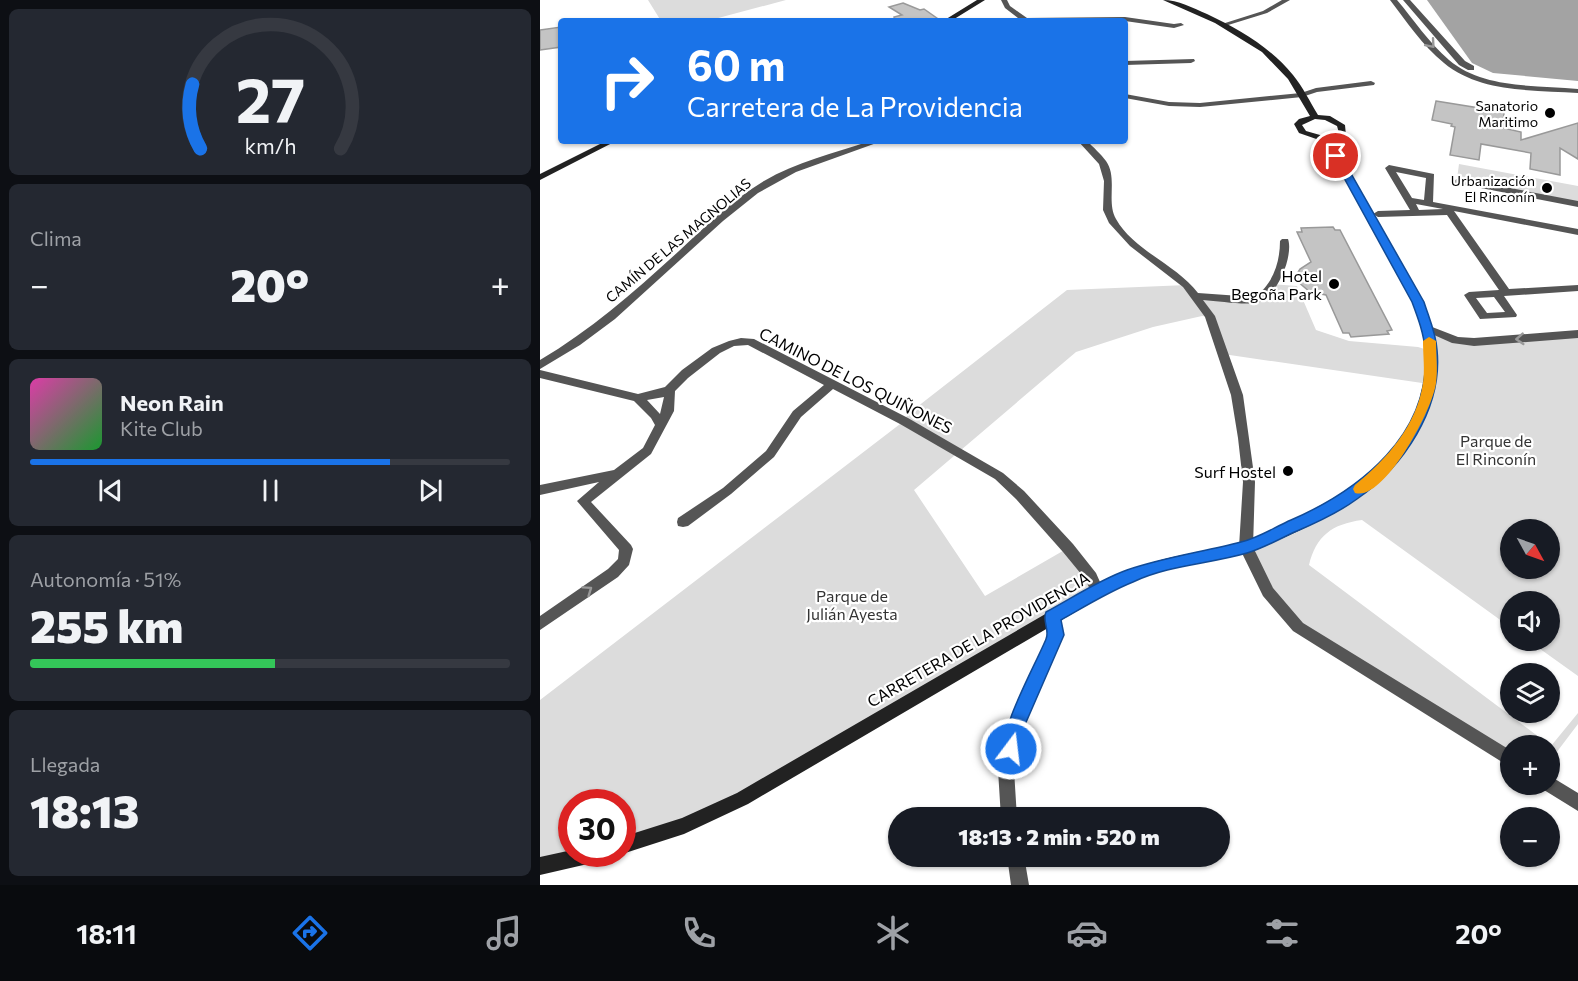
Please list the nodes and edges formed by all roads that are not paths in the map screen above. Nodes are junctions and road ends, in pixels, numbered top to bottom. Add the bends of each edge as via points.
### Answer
1 (982, 0) edge
2 (1004, 0) edge
3 (1166, 0) edge
4 (1272, 0) edge
5 (1287, 0) edge
6 (1393, 0) edge
7 (1406, 0) edge
8 (1278, 6) junction
9 (951, 18) edge
10 (1023, 18) edge
11 (1128, 19) edge
12 (1225, 24) junction
13 (1181, 25) dead end
14 (1191, 61) dead end
15 (1128, 63) edge
16 (1371, 82) dead end
17 (1578, 85) edge
18 (1578, 91) edge
19 (1302, 95) junction
20 (1128, 97) edge
21 (1315, 117) junction
22 (1328, 140) junction
23 (606, 144) edge
24 (870, 144) edge
25 (1085, 144) edge
26 (540, 177) edge
27 (1458, 182) dead end
28 (1408, 200) junction
29 (1428, 203) junction
30 (1578, 204) edge
31 (1447, 209) junction
32 (1378, 214) dead end
33 (1417, 214) junction
34 (1578, 232) edge
35 (1285, 241) dead end
36 (1578, 288) edge
37 (1197, 296) junction
38 (1427, 328) junction
39 (1578, 334) edge
40 (540, 365) edge
41 (540, 374) edge
42 (832, 384) junction
43 (670, 389) junction
44 (638, 398) junction
45 (660, 424) junction
46 (622, 471) junction
47 (563, 485) junction
48 (540, 490) edge
49 (583, 501) junction
50 (683, 522) dead end
51 (1246, 547) junction
52 (1098, 591) junction
53 (1052, 617) junction
54 (540, 624) edge
55 (1500, 753) edge
56 (1560, 791) edge
57 (1578, 803) edge
58 (1008, 807) edge
59 (636, 843) edge
60 (558, 862) edge
61 (540, 866) edge
62 (1017, 867) edge
63 (1020, 885) edge

1 - 9 street
2 - 10 street via 1007,7
3 - 12 street
4 - 8 street
5 - 8 street
6 -> 18 street via 1448,62 1464,72 1502,83
7 - 17 street via 1462,63 1472,68 1504,77
8 - 12 street
11 - 13 street
12 - 19 street via 1279,63
14 - 15 street
16 - 19 street
19 - 20 street via 1200,105
19 - 21 street
21 - 22 street via 1335,121 1344,130 1338,138
21 - 22 street via 1302,120 1299,129 1310,137
22 - 38 street, CARRETERA DE LA PROVIDENCIA via 1418,302
23 - 26 street
24 - 40 street, CAMÍN DE LAS MAGNOLIAS via 768,182 568,349
25 - 37 street via 1103,163 1112,221 1132,244
27 - 30 street
28 - 29 street
28 - 29 street via 1389,168 1431,176
28 - 33 street
29 - 31 street
31 - 33 street
31 - 34 street
31 - 36 street via 1502,293
32 - 33 street
35 - 37 street via 1281,267 1262,298
37 - 51 street via 1210,316 1237,395 1249,482
39 -> 38 street via 1474,342 1456,340
38 - 51 street, CARRETERA DE LA PROVIDENCIA via 1430,384 1420,415 1387,464 1353,495 1327,511
41 - 44 street, CAMINO DE LOS QUIÑONES
42 - 43 street, CAMINO DE LOS QUIÑONES via 750,342 738,340 728,343
42 - 50 street via 796,414 770,454
42 - 52 street, CAMINO DE LOS QUIÑONES via 999,476 1068,548
43 - 44 street, CAMINO DE LOS QUIÑONES
43 - 45 street via 668,411
44 - 45 street
45 - 46 street via 647,451
46 - 47 street
46 - 49 street
47 - 48 street
47 - 49 street
54 -> 49 street via 624,561 626,549 621,541
51 - 52 street, CARRETERA DE LA PROVIDENCIA via 1172,562 1128,576
51 - 55 street via 1268,592 1299,627
52 - 53 street, CARRETERA DE LA PROVIDENCIA
53 - 58 street via 1056,635 1015,727 1006,770
53 - 59 street, CARRETERA DE LA PROVIDENCIA via 806,763 721,809
56 - 57 street
60 - 61 street
62 - 63 street

